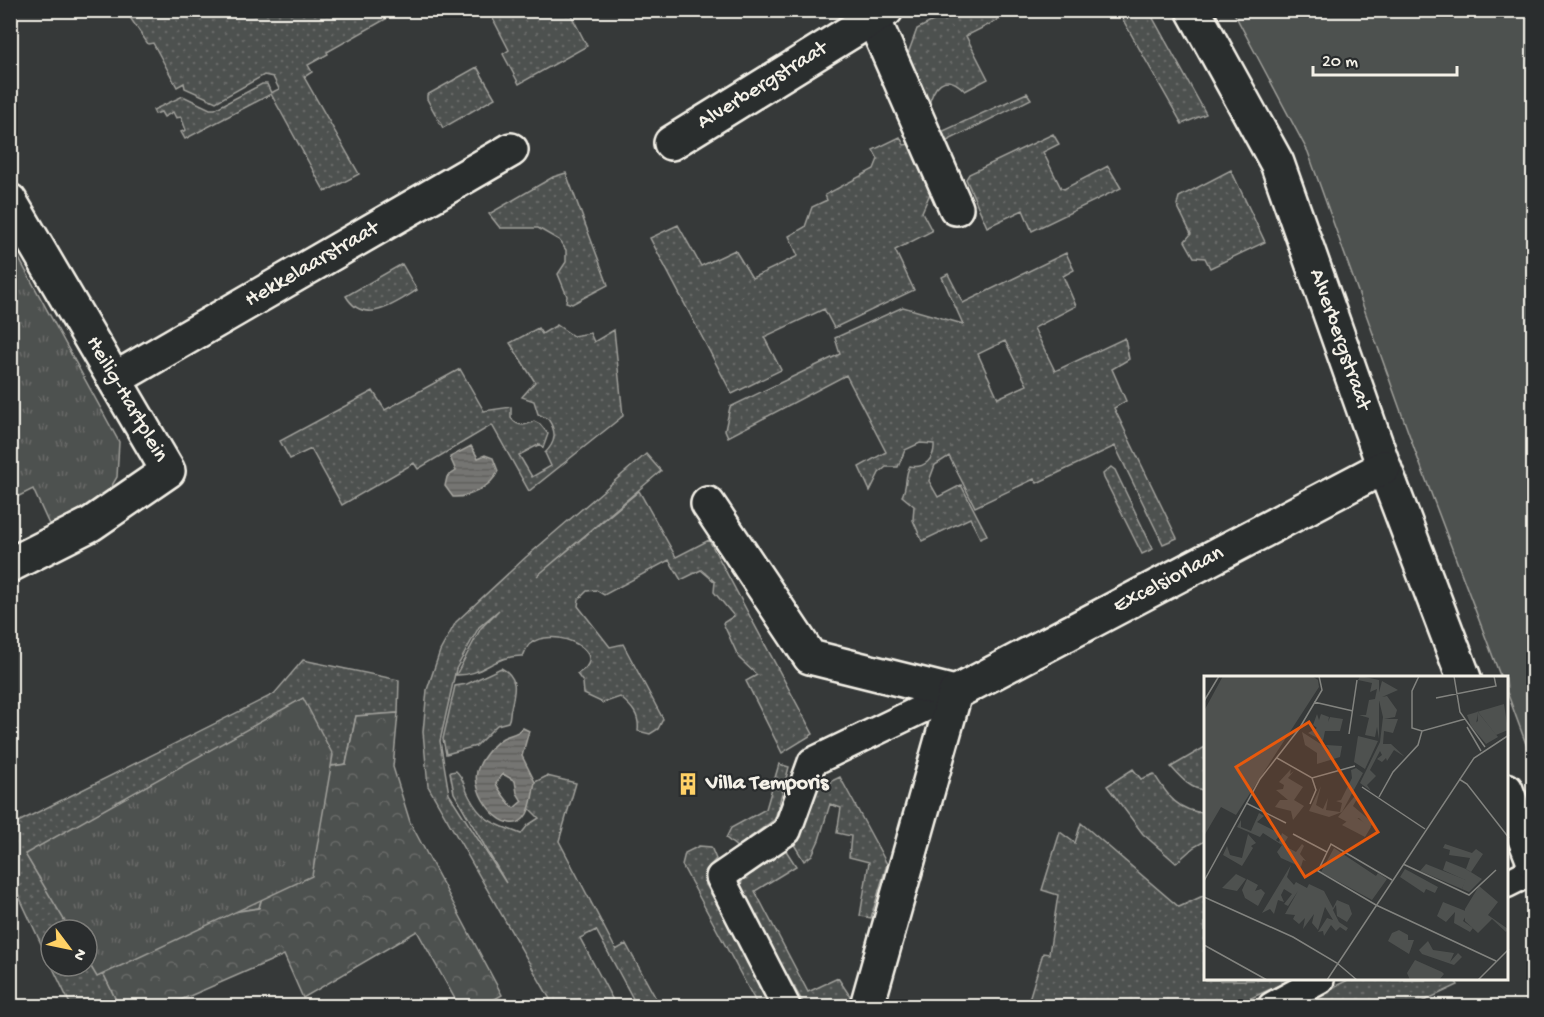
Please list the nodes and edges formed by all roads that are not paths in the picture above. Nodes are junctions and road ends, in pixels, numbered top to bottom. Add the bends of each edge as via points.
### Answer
1 (1193, 10) edge
2 (879, 14) edge
3 (671, 143) dead end
4 (511, 150) dead end
5 (10, 201) edge
6 (956, 208) dead end
7 (115, 379) junction
8 (1384, 466) junction
9 (708, 504) dead end
10 (10, 565) edge
11 (1463, 676) edge
12 (955, 693) junction
13 (1508, 795) edge
14 (1533, 862) edge
15 (1533, 870) edge
16 (1508, 883) edge
17 (1318, 981) edge
18 (786, 1006) edge
19 (867, 1006) edge
20 (1272, 1006) edge

1 - 8 street, Alverbergstraat via 1277,163
2 - 3 street, Alverbergstraat
2 - 6 street
4 - 7 street, Hekkelaarstraat
5 - 7 street, Heilig-Hartplein
7 - 10 street, Heilig-Hartplein via 168,471 91,525
8 - 11 street, Alverbergstraat
8 - 12 street, Excelsiorlaan
9 - 12 street via 810,657
12 - 18 lane via 813,762 787,831 720,877
12 - 19 street
13 - 14 street
15 - 16 lane
17 - 20 lane

